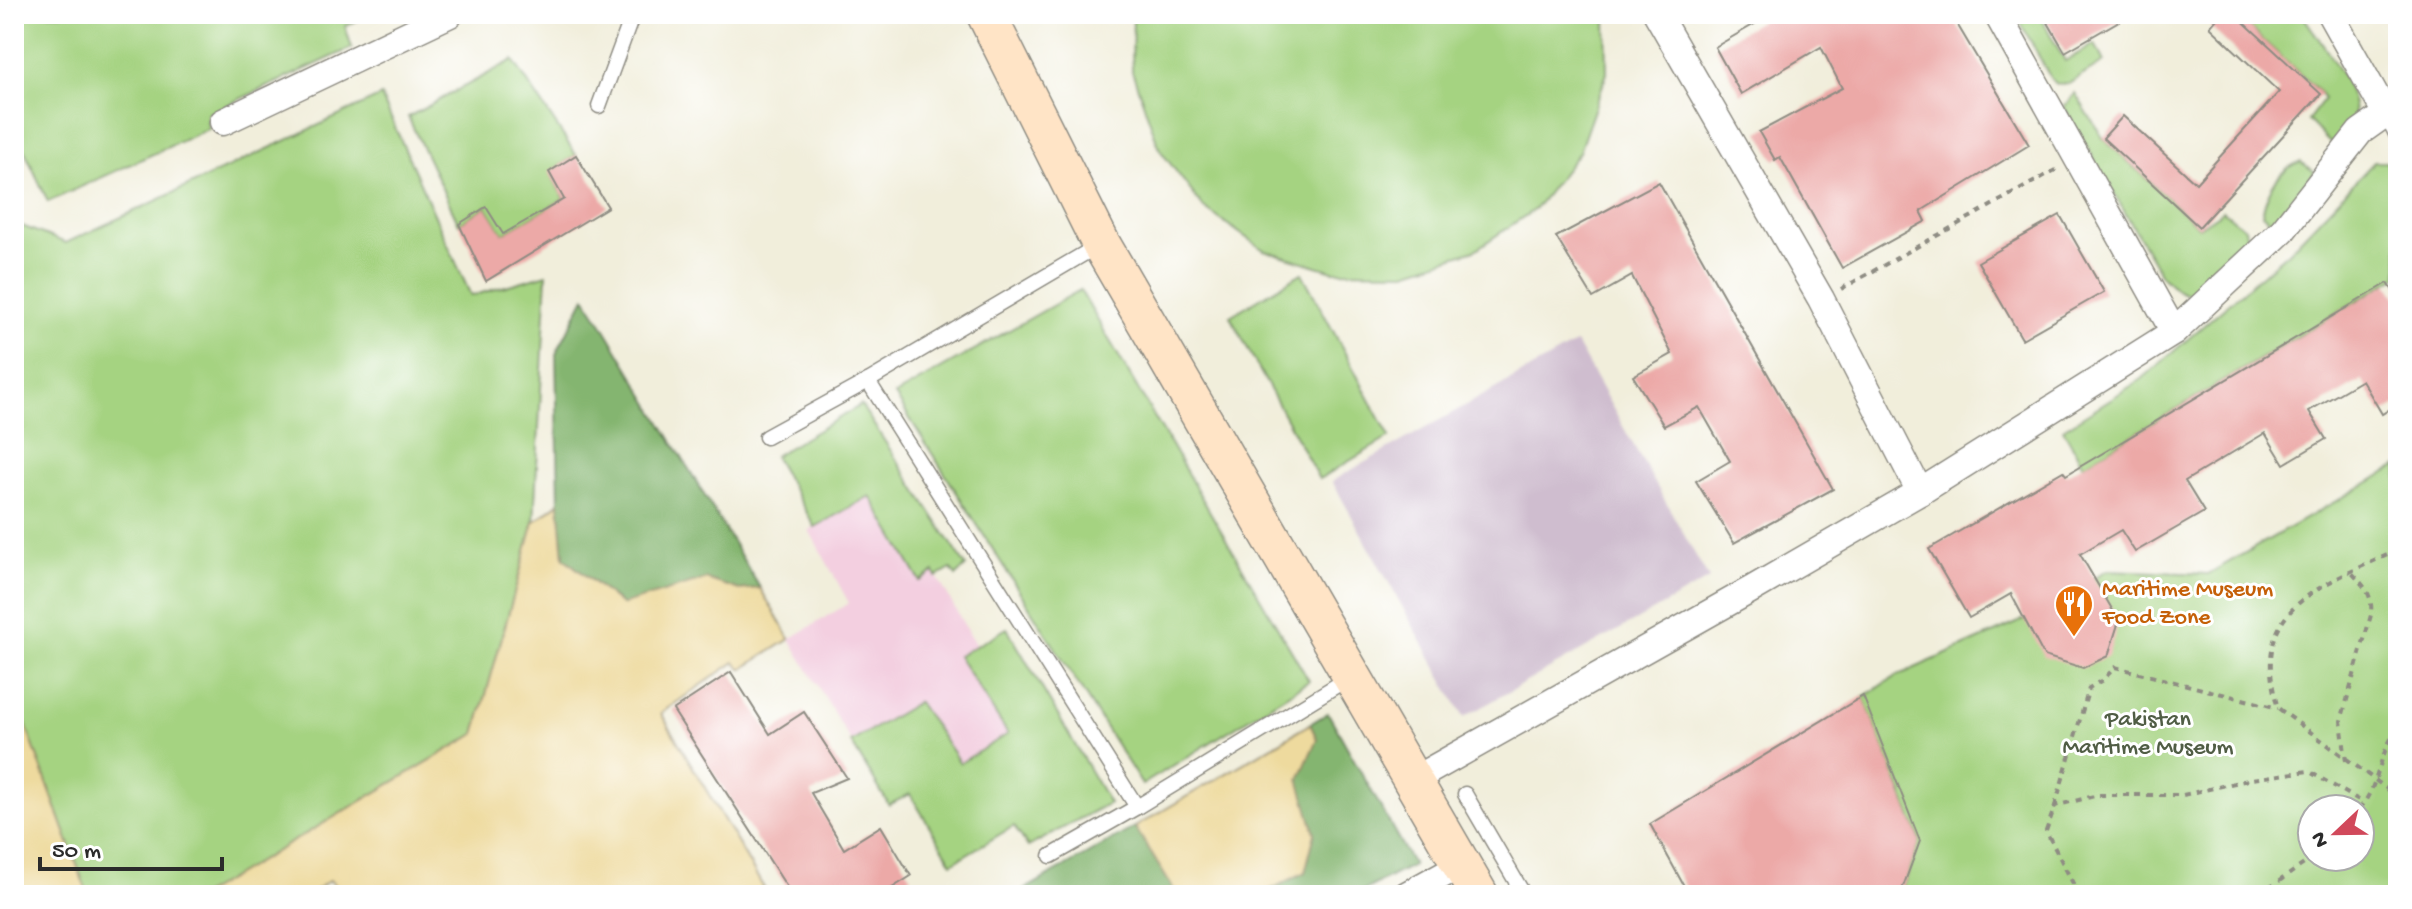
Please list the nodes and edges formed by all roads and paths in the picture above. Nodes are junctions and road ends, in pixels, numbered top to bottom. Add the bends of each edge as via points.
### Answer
1 (450, 14) edge
2 (633, 14) edge
3 (986, 14) edge
4 (1657, 14) edge
5 (1997, 14) edge
6 (2330, 14) edge
7 (599, 106) dead end
8 (2392, 108) edge
9 (223, 122) dead end
10 (2398, 138) edge
11 (2077, 158) junction
12 (1101, 244) junction
13 (1821, 299) junction
14 (2174, 332) junction
15 (868, 381) junction
16 (766, 437) dead end
17 (1920, 492) junction
18 (2398, 550) edge
19 (2351, 572) junction
20 (1352, 675) junction
21 (2278, 708) junction
22 (2398, 729) edge
23 (2346, 761) junction
24 (1413, 780) junction
25 (2376, 782) junction
26 (2346, 793) edge
27 (2370, 793) edge
28 (1465, 794) dead end
29 (2398, 797) edge
30 (2055, 806) junction
31 (1137, 807) junction
32 (1051, 856) dead end
33 (2296, 869) edge
34 (1467, 884) edge
35 (1406, 895) edge
36 (1524, 895) edge
37 (2079, 895) edge
38 (2259, 895) edge

1 - 9 street
2 - 7 lane
3 - 12 street
4 - 13 street
5 - 11 street
6 - 8 street
8 - 10 lane
8 - 14 street via 2360,132 2283,230
11 - 13 path
11 - 14 street
12 - 15 lane
12 - 20 street
13 - 17 street
14 - 17 street
15 - 16 lane
15 - 31 lane
17 - 24 street
18 - 19 path
19 - 21 path via 2310,593 2275,637 2269,666
19 - 23 path via 2372,602 2341,721
20 - 24 street
20 - 31 lane
21 - 23 path
21 - 30 path via 2115,667 2089,688
22 - 25 path via 2389,740
23 - 25 path
24 - 34 street
25 - 27 path
25 - 29 path
26 - 30 path via 2308,771 2183,795 2098,795
28 - 36 lane
30 - 37 path via 2046,831
31 - 32 lane
33 - 38 path
34 - 35 street

